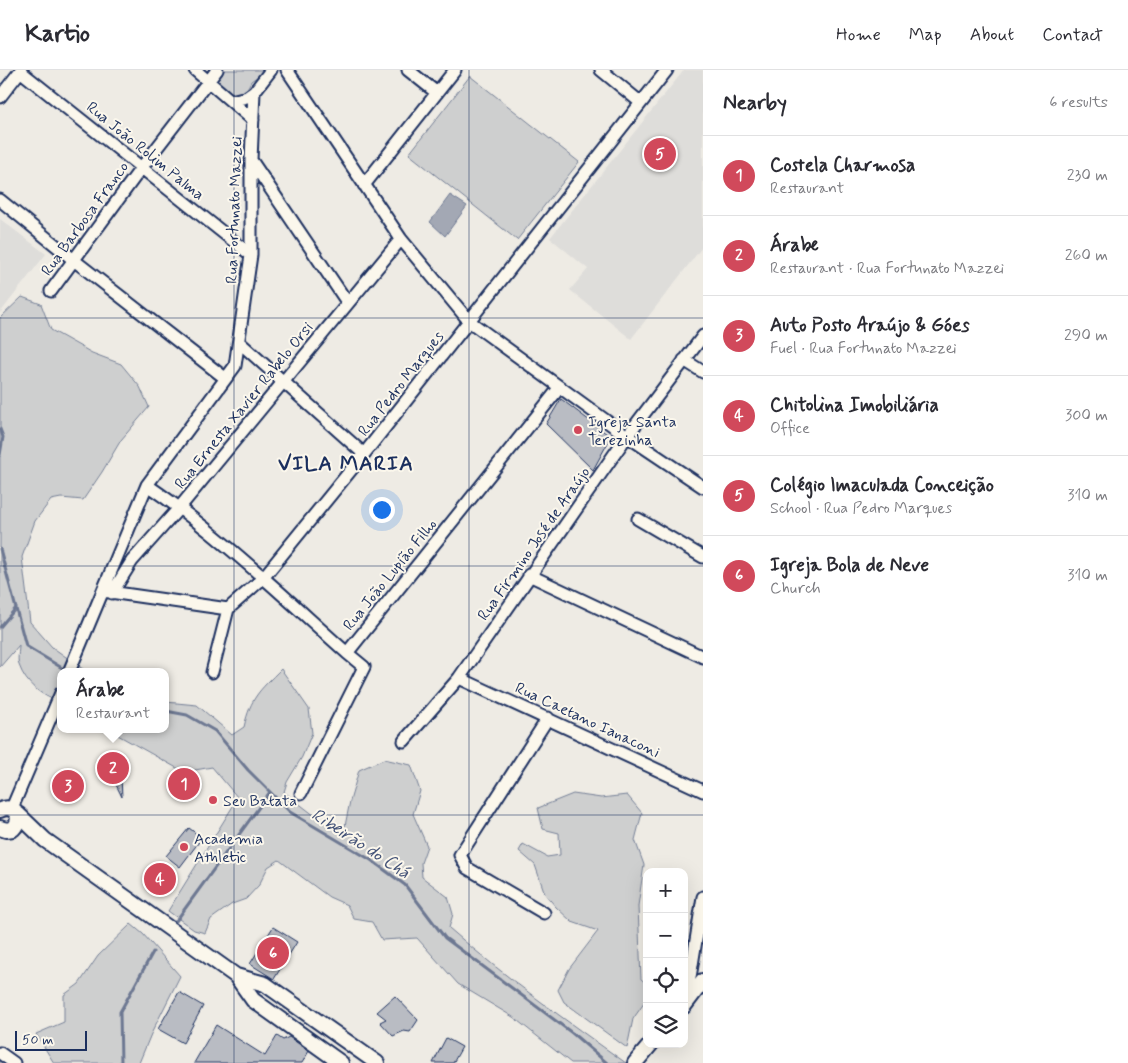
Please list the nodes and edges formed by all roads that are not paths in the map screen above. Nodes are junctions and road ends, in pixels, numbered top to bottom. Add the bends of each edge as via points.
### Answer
1 (194, 70) edge
2 (218, 70) edge
3 (271, 70) edge
4 (287, 70) edge
5 (408, 70) edge
6 (455, 70) edge
7 (602, 70) edge
8 (667, 70) edge
9 (21, 71) edge
10 (209, 81) junction
11 (254, 92) junction
12 (437, 93) junction
13 (0, 97) edge
14 (231, 101) junction
15 (640, 102) junction
16 (253, 120) junction
17 (251, 160) junction
18 (142, 167) junction
19 (364, 185) junction
20 (0, 200) edge
21 (401, 239) junction
22 (251, 255) junction
23 (74, 261) junction
24 (51, 291) dead end
25 (347, 302) junction
26 (470, 320) junction
27 (703, 336) edge
28 (239, 342) junction
29 (684, 360) junction
30 (703, 372) edge
31 (225, 378) junction
32 (282, 382) junction
33 (560, 386) junction
34 (627, 436) junction
35 (364, 454) junction
36 (147, 485) junction
37 (703, 487) edge
38 (180, 507) junction
39 (638, 519) dead end
40 (703, 557) edge
41 (529, 576) junction
42 (263, 578) junction
43 (107, 592) junction
44 (228, 609) junction
45 (347, 653) junction
46 (703, 657) edge
47 (71, 668) edge
48 (212, 672) dead end
49 (459, 678) junction
50 (57, 699) edge
51 (548, 718) junction
52 (404, 741) dead end
53 (703, 790) edge
54 (301, 793) dead end
55 (6, 809) edge
56 (6, 832) edge
57 (45, 840) junction
58 (703, 897) edge
59 (544, 913) dead end
60 (701, 915) edge
61 (236, 976) junction
62 (703, 981) edge
63 (703, 993) edge
64 (686, 1003) edge
65 (688, 1004) edge
66 (688, 1006) edge
67 (650, 1048) edge
68 (658, 1048) edge
69 (0, 1053) edge
70 (643, 1061) edge
71 (14, 1063) edge
72 (341, 1063) edge
73 (377, 1063) edge

1 - 10 street
2 - 10 street, Rua Barbosa Franco
3 - 11 street
4 - 19 street
5 - 12 street
6 - 12 street
7 - 15 street
8 - 15 street, Rua Pedro Marques
9 - 13 street
9 - 18 street, Rua João Rolim Palma
10 - 14 street
10 - 18 street, Rua Barbosa Franco
11 - 14 street
11 - 16 street, Rua Fortunato Mazzei
12 - 19 street
14 - 16 street
15 - 26 street, Rua Pedro Marques
16 - 17 street, Rua Fortunato Mazzei
17 - 22 street, Rua Fortunato Mazzei
17 - 25 street
18 - 22 street, Rua João Rolim Palma
18 - 23 street, Rua Barbosa Franco
19 - 21 street
20 - 23 street
21 - 25 street, Rua Ernesta Xavier Rabelo Orsi
21 - 26 street
22 - 28 street, Rua Fortunato Mazzei
23 - 24 street, Rua Barbosa Franco
23 - 31 street
25 - 32 street, Rua Ernesta Xavier Rabelo Orsi
26 - 33 street
26 - 35 street, Rua Pedro Marques
27 - 29 street, Rua Firmino José de Araújo
28 - 31 street, Rua Fortunato Mazzei via 235,366
28 - 32 street
29 - 30 street
29 - 34 street, Rua Firmino José de Araújo
31 - 36 street, Rua Fortunato Mazzei
32 - 35 street
32 - 38 street, Rua Ernesta Xavier Rabelo Orsi
33 - 34 street
33 - 45 street, Rua João Lupião Filho
34 - 37 street
34 - 41 street, Rua Firmino José de Araújo
35 - 42 street, Rua Pedro Marques
36 - 38 street
36 - 43 street, Rua Fortunato Mazzei
38 - 42 street
38 - 43 street, Rua Ernesta Xavier Rabelo Orsi
39 - 40 street
41 - 46 street
41 - 49 street, Rua Firmino José de Araújo
42 - 44 street, Rua Pedro Marques
42 - 45 street
43 - 44 street
43 - 47 street, Rua Fortunato Mazzei
44 - 48 street
45 - 54 street, Rua João Lupião Filho via 364,667
49 - 51 street, Rua Caetano Ianaconi
49 - 52 street, Rua Firmino José de Araújo
50 - 55 street
51 - 53 street, Rua Caetano Ianaconi
51 - 59 street via 460,855 467,868
55 - 56 main road via 18,823
55 - 57 main road
56 - 57 main road
57 - 61 main road
58 - 60 street
60 - 64 street
61 - 72 main road via 253,1000
61 - 73 main road via 265,984
62 - 65 main road
63 - 66 main road
67 - 70 main road
68 - 70 main road
69 - 71 street

